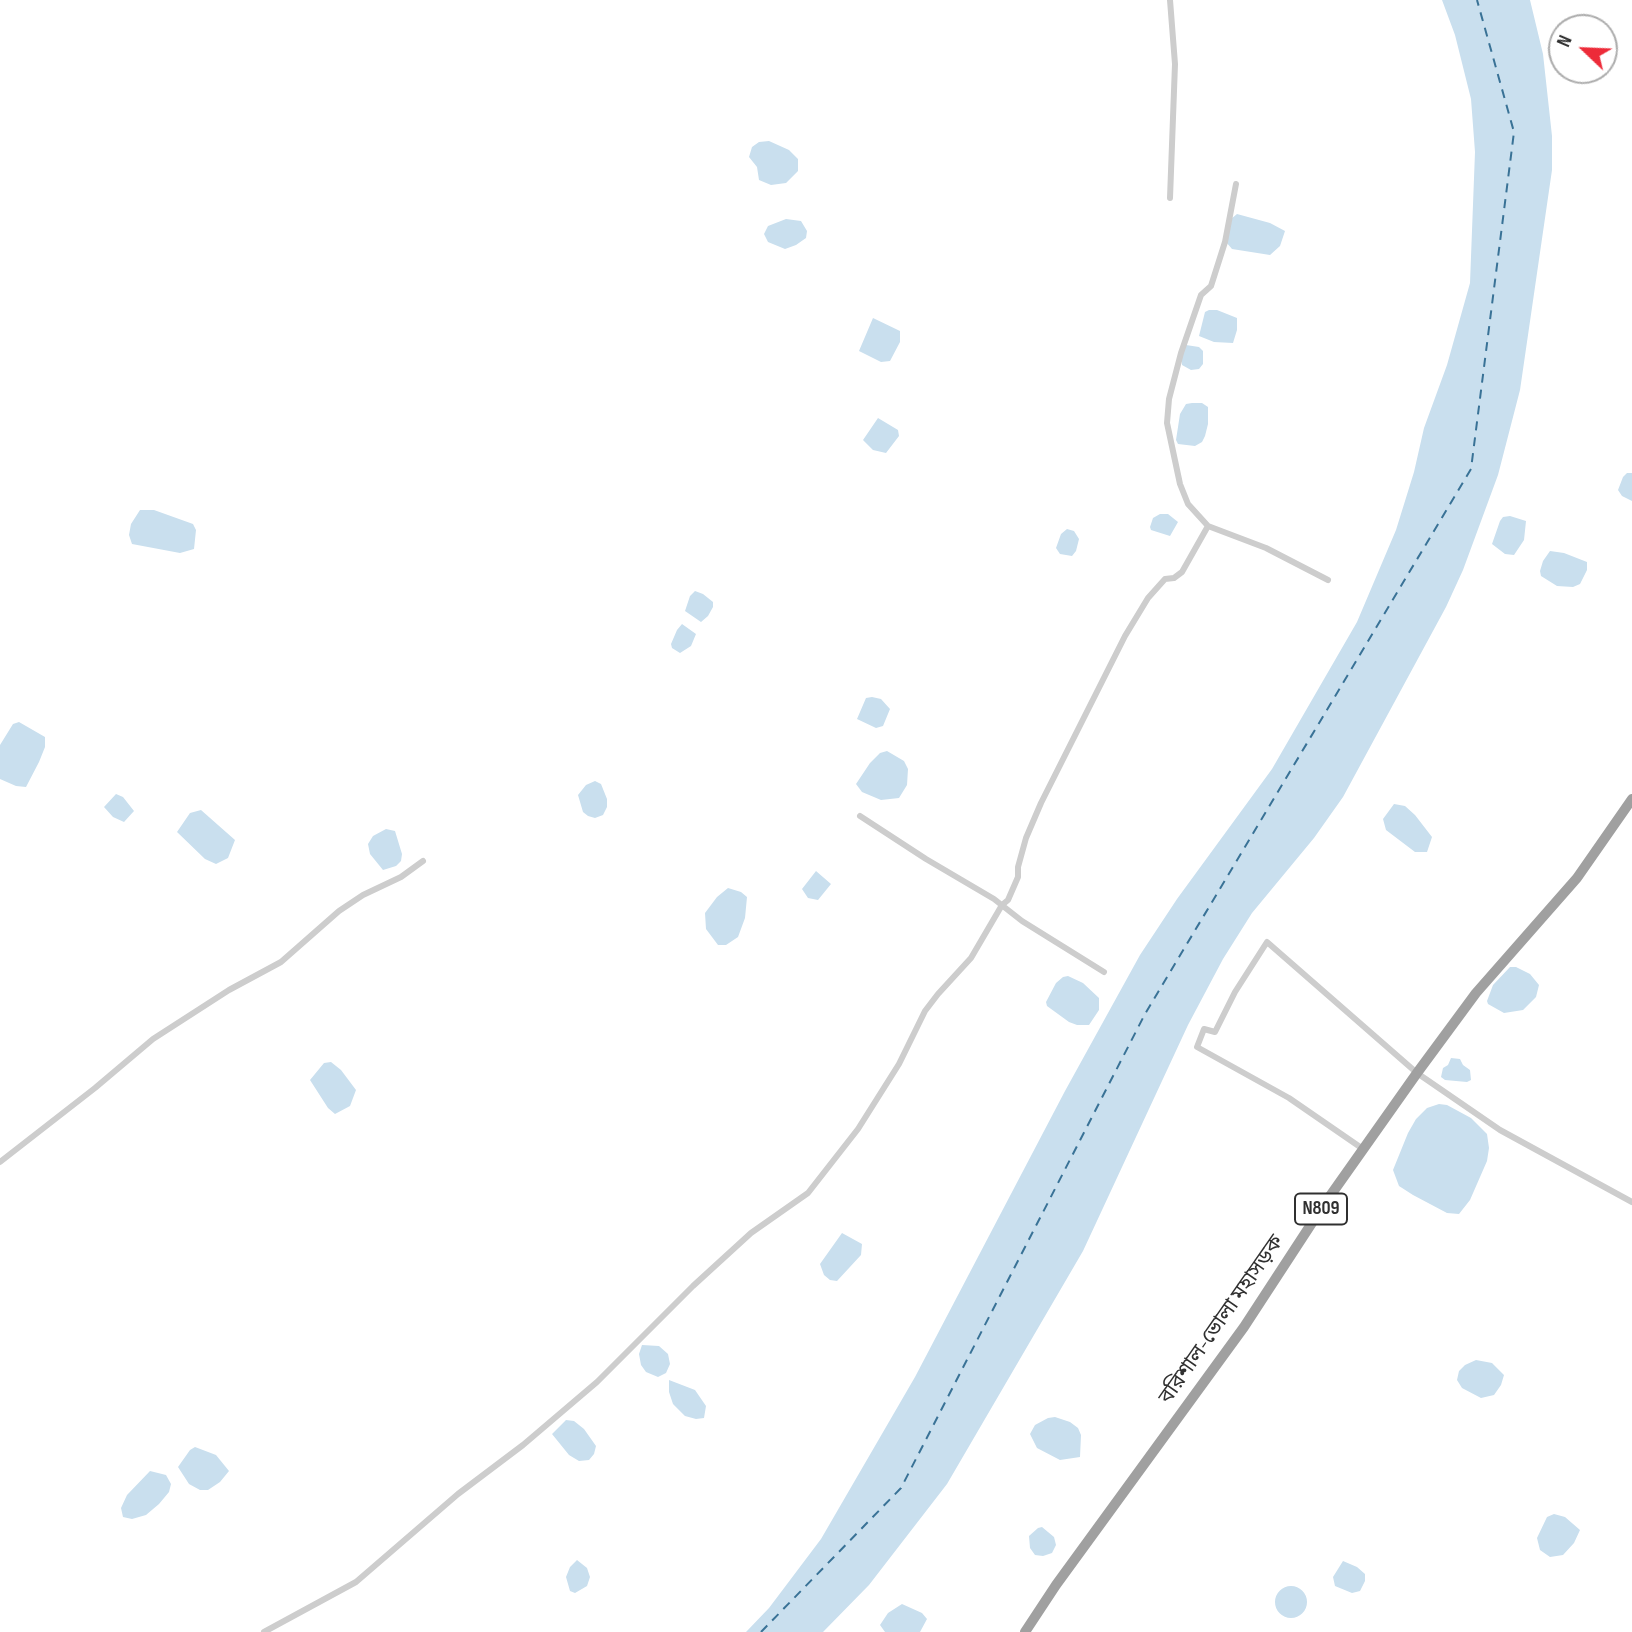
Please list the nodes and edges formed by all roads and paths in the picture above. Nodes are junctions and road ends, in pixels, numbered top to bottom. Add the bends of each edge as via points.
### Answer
1 (1170, 0) edge
2 (1236, 184) dead end
3 (1170, 198) dead end
4 (1208, 526) junction
5 (1328, 580) dead end
6 (1632, 799) edge
7 (860, 816) dead end
8 (423, 861) dead end
9 (1002, 905) junction
10 (1104, 972) dead end
11 (1417, 1073) junction
12 (1363, 1149) junction
13 (0, 1162) edge
14 (1632, 1202) edge
15 (264, 1632) edge
16 (1026, 1632) edge

1 - 3 street via 1175,64
2 - 4 street via 1225,242 1181,353 1167,423 1180,484 1188,504
4 - 5 street via 1266,548
4 - 9 street via 1182,572 1165,579 1148,598 1125,636 1041,803 1026,838 1015,886
6 - 11 highway, বরিশাল-ভোলা মহাসড়ক / N809 via 1577,878 1476,993
7 - 9 street
8 - 13 street via 339,911 281,962 153,1039
9 - 10 street
9 - 15 street via 971,958 926,1011 858,1129 808,1193 751,1233 597,1382 356,1582
11 - 12 highway, বরিশাল-ভোলা মহাসড়ক / N809
11 - 12 street via 1266,943 1215,1032 1205,1029 1197,1047 1289,1098
11 - 14 street via 1500,1130
12 - 16 highway, বরিশাল-ভোলা মহাসড়ক / N809 via 1244,1326

